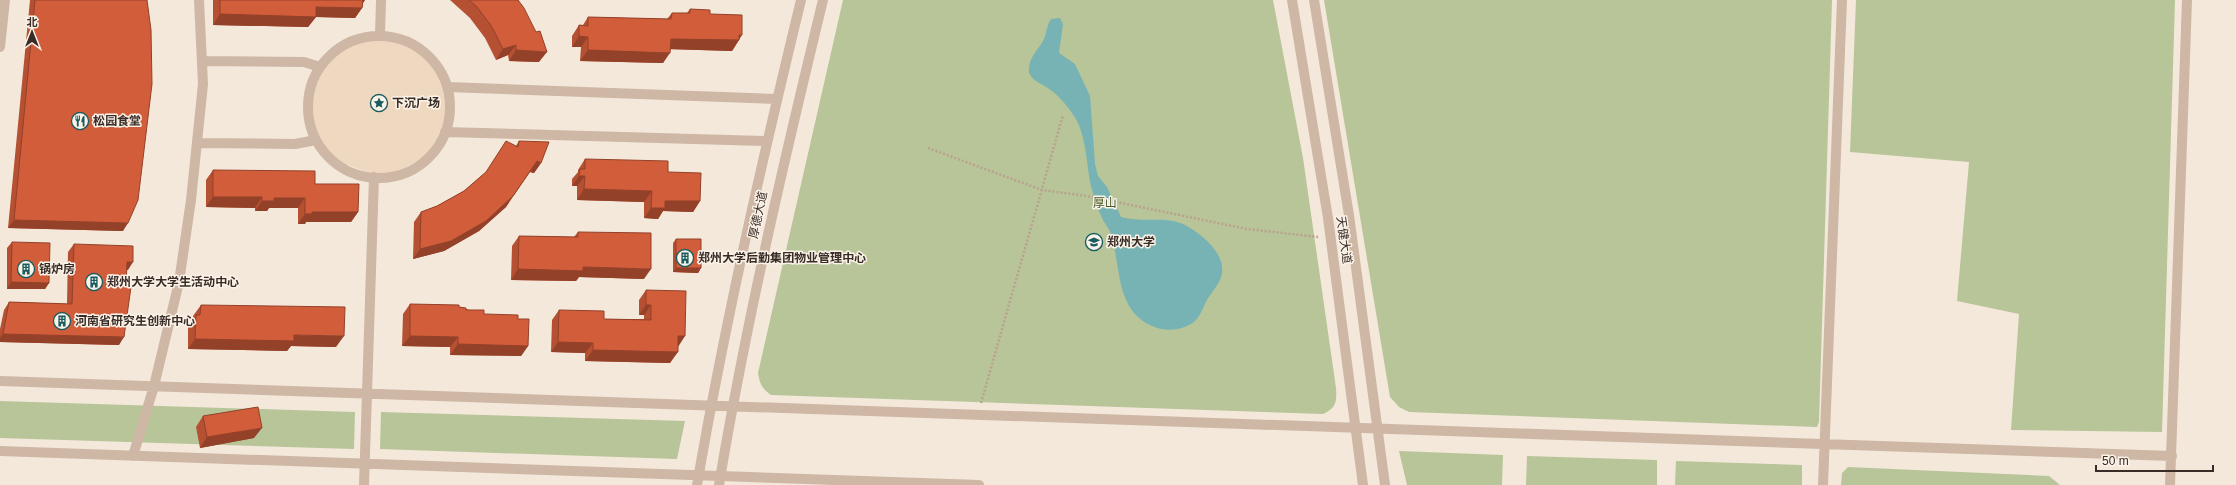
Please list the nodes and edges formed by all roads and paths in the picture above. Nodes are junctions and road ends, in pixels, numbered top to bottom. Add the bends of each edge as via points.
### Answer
1 (5, 0) edge
2 (199, 0) edge
3 (381, 0) edge
4 (801, 0) edge
5 (823, 0) edge
6 (1292, 0) edge
7 (1314, 0) edge
8 (1842, 0) edge
9 (2187, 0) edge
10 (380, 34) junction
11 (0, 47) edge
12 (202, 61) junction
13 (320, 67) junction
14 (447, 87) junction
15 (777, 99) junction
16 (1063, 115) dead end
17 (445, 132) junction
18 (316, 140) junction
19 (767, 141) junction
20 (197, 143) junction
21 (928, 148) dead end
22 (374, 177) junction
23 (1042, 190) junction
24 (1331, 238) junction
25 (0, 381) edge
26 (154, 386) junction
27 (367, 394) junction
28 (711, 406) junction
29 (732, 406) junction
30 (977, 415) junction
31 (1356, 428) junction
32 (1378, 429) junction
33 (1825, 444) junction
34 (0, 451) edge
35 (133, 456) junction
36 (2172, 456) junction
37 (364, 464) junction
38 (698, 480) edge
39 (719, 480) edge
40 (364, 485) edge
41 (979, 485) edge
42 (1364, 485) edge
43 (1385, 485) edge
44 (1823, 485) edge
45 (2170, 485) edge

1 - 11 lane
2 - 12 lane
3 - 10 lane
4 - 15 lane, 厚德大道
5 - 29 lane, 厚德大道 via 778,185
6 - 24 lane, 天健大道
7 - 32 lane, 天健大道 via 1350,215
8 - 33 lane
9 - 36 lane
10 - 13 lane via 345,44 333,52
10 - 14 lane via 410,43 420,50 439,67
12 - 13 lane via 304,62
12 - 20 lane via 203,84
13 - 18 lane via 308,98 310,124
14 - 15 lane
14 - 17 lane via 450,102
15 - 19 lane, 厚德大道
16 - 23 path
17 - 19 lane
17 - 22 lane via 435,150 416,167 391,177
18 - 20 lane via 295,144
18 - 22 lane via 329,158 340,166 352,172
19 - 28 lane, 厚德大道
20 - 26 lane via 179,282
21 - 23 path
22 - 27 lane
23 - 24 path via 1087,196 1247,229
23 - 30 path
24 - 31 lane, 天健大道
25 - 26 lane
26 - 27 lane
26 - 35 lane
27 - 28 lane
27 - 37 lane
28 - 29 lane
28 - 38 lane, 厚德大道
29 - 30 lane
29 - 39 lane, 厚德大道
30 - 31 lane
31 - 32 lane
31 - 42 lane, 天健大道
32 - 33 lane
32 - 43 lane, 天健大道
33 - 36 lane
33 - 44 lane
34 - 35 lane
35 - 37 lane
36 - 45 lane
37 - 38 lane
37 - 40 lane
38 - 39 lane
39 - 41 lane

